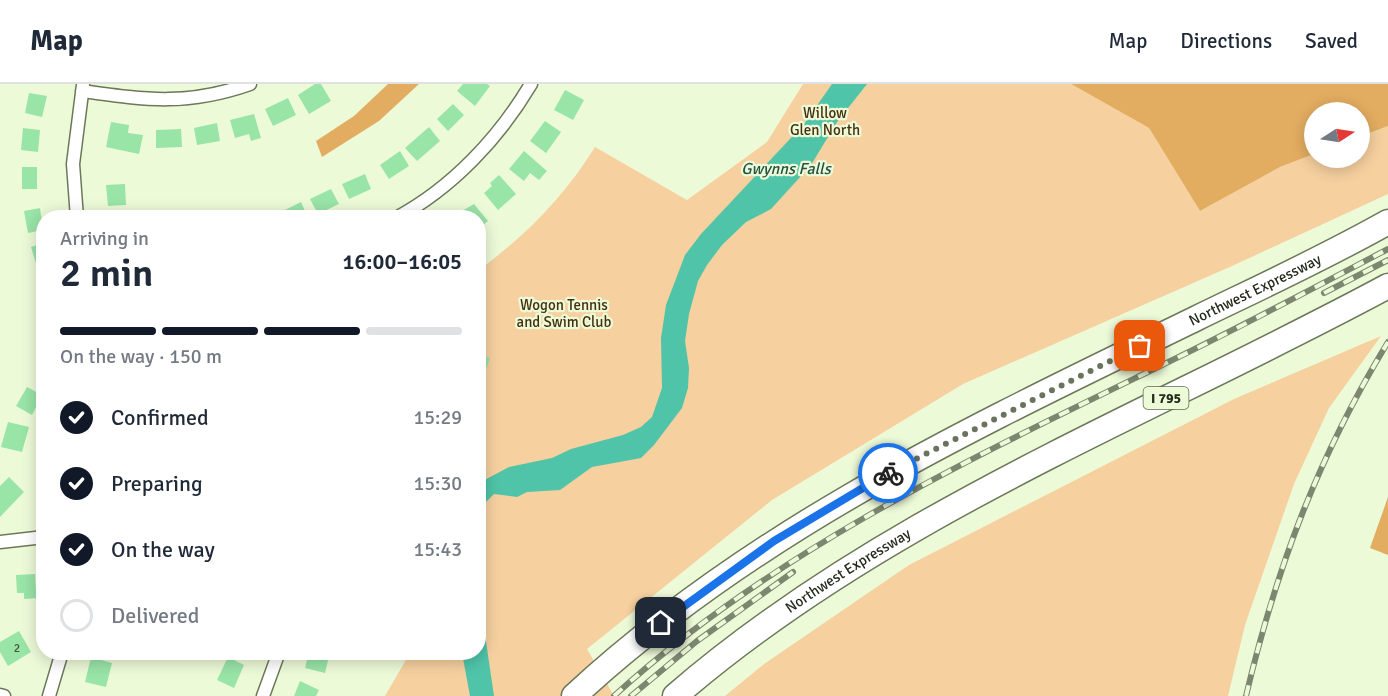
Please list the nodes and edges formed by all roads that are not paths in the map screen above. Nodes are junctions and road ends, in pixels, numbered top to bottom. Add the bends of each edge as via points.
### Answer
1 (250, 84) edge
2 (531, 84) edge
3 (83, 88) edge
4 (76, 210) edge
5 (407, 210) edge
6 (1388, 222) edge
7 (1379, 291) edge
8 (36, 538) edge
9 (0, 542) edge
10 (60, 660) edge
11 (276, 660) edge
12 (0, 695) edge
13 (4, 696) edge
14 (49, 696) edge
15 (263, 696) edge
16 (574, 696) edge
17 (675, 696) edge

1 - 3 street via 225,93 176,101 147,100
2 - 5 street via 491,140 459,173
3 - 4 street via 73,164
6 - 16 highway, Northwest Expressway via 1042,394 844,498 728,573
7 - 17 highway, Northwest Expressway / I 795 via 1068,447 886,545 755,631
8 - 9 street
10 - 14 street
11 - 15 street
12 - 13 street

